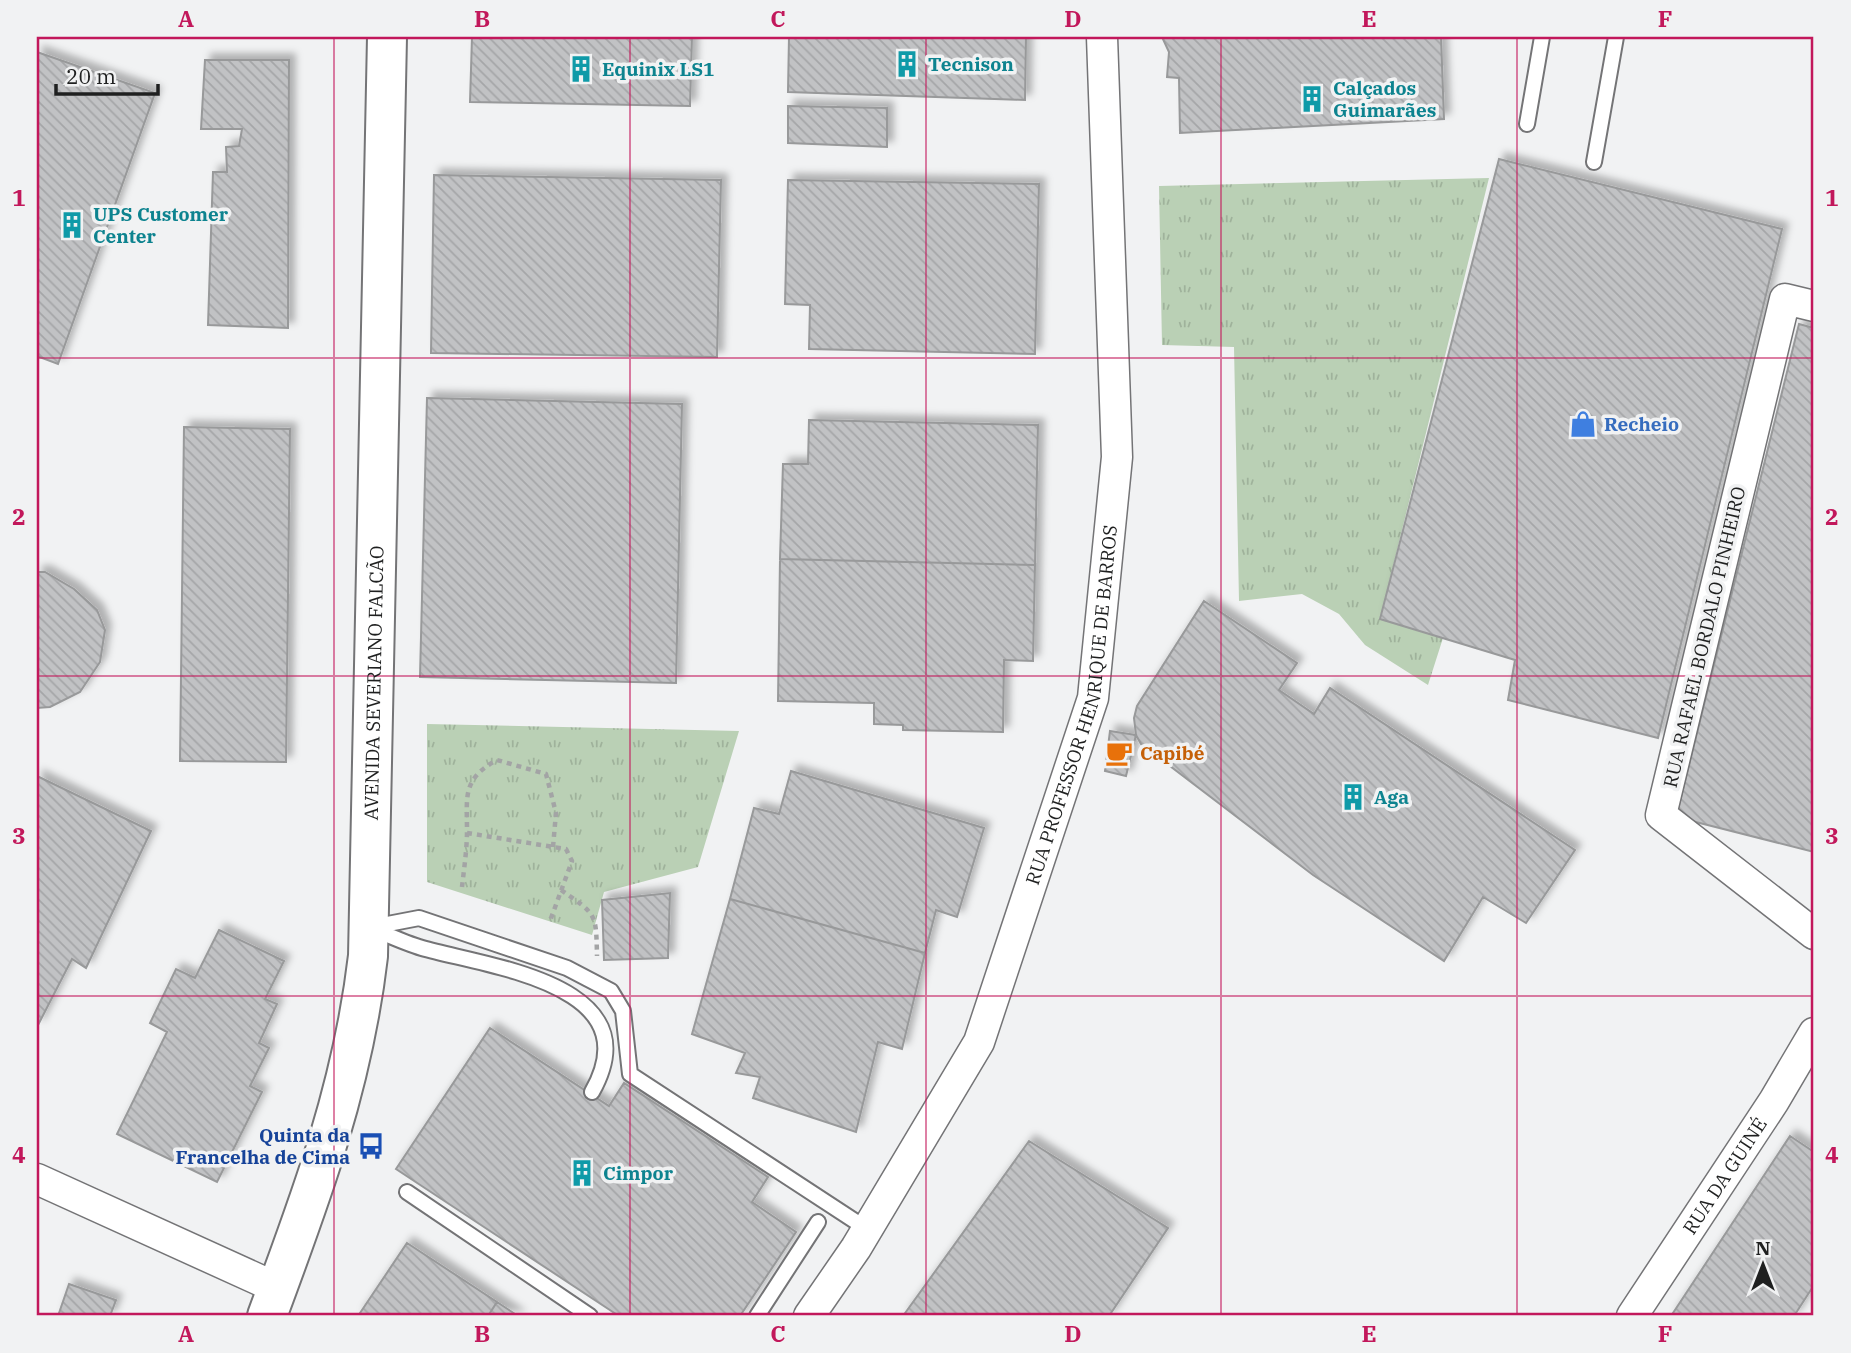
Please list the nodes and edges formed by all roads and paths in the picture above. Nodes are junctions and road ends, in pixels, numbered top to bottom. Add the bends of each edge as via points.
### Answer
1 (387, 37) edge
2 (1102, 37) edge
3 (1542, 37) edge
4 (1616, 37) edge
5 (1527, 124) dead end
6 (1594, 162) dead end
7 (1814, 306) edge
8 (467, 833) junction
9 (553, 847) junction
10 (461, 887) dead end
11 (561, 890) junction
12 (550, 921) dead end
13 (370, 927) junction
14 (1814, 934) edge
15 (597, 957) dead end
16 (1814, 1033) edge
17 (592, 1092) dead end
18 (37, 1179) edge
19 (407, 1192) dead end
20 (818, 1222) dead end
21 (867, 1229) junction
22 (272, 1302) edge
23 (590, 1316) edge
24 (757, 1316) edge
25 (809, 1316) edge
26 (1632, 1316) edge

1 - 13 street, AVENIDA SEVERIANO FALCÃO
2 - 21 street, RUA PROFESSOR HENRIQUE DE BARROS via 1117,457 1093,698 979,1042
3 - 5 lane
4 - 6 lane
7 - 14 street, RUA RAFAEL BORDALO PINHEIRO via 1785,299 1661,815
8 - 9 path
8 - 9 path via 465,800 471,780 497,760 546,774 556,813
8 - 10 path
9 - 11 path via 566,849 572,861
11 - 12 path
11 - 15 path via 596,919
13 - 17 lane via 419,947 517,971 573,994 592,1010 606,1044 601,1076
13 - 21 lane via 419,918 567,968 611,991 623,1011 630,1074
13 - 22 street, AVENIDA SEVERIANO FALCÃO via 364,992 348,1076
16 - 26 street, RUA DA GUINÉ
18 - 22 street
19 - 23 lane
20 - 24 lane
21 - 25 street, RUA PROFESSOR HENRIQUE DE BARROS

